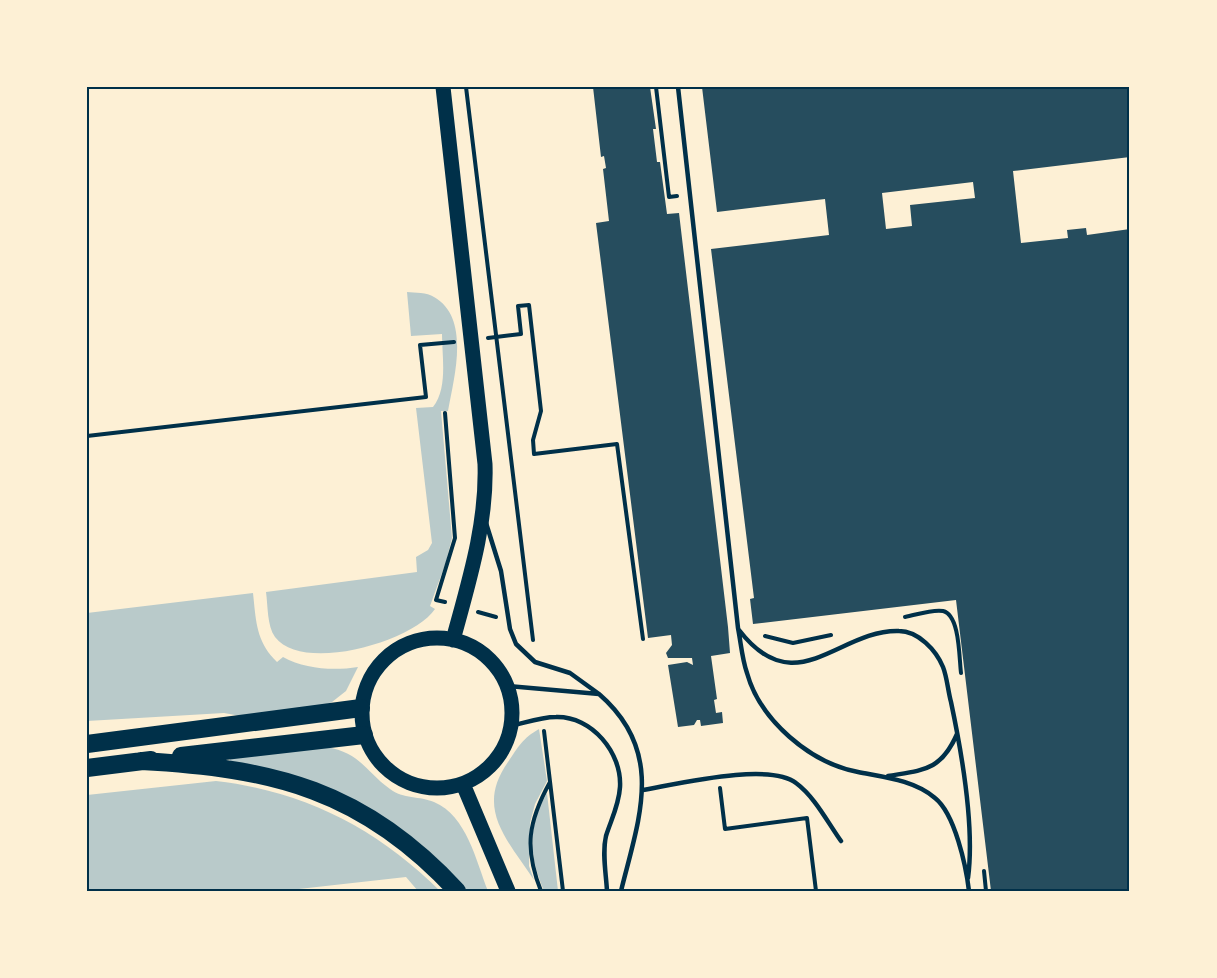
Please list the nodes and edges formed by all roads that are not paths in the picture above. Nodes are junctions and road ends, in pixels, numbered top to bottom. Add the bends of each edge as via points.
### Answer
1 (442, 87) edge
2 (678, 87) edge
3 (483, 514) junction
4 (738, 628) junction
5 (453, 640) junction
6 (507, 686) junction
7 (600, 694) junction
8 (361, 708) junction
9 (511, 726) junction
10 (957, 733) junction
11 (364, 735) junction
12 (87, 744) edge
13 (141, 761) junction
14 (87, 768) edge
15 (885, 776) junction
16 (463, 784) junction
17 (643, 789) junction
18 (841, 842) dead end
19 (968, 880) junction
20 (456, 891) edge
21 (508, 891) edge
22 (607, 891) edge
23 (621, 891) edge
24 (969, 891) edge

1 - 3 main road via 485,464
2 - 4 lane
3 - 5 main road
3 - 7 lane via 501,571 513,638 522,652 535,662 570,673
4 - 10 lane via 752,646 769,658 788,662 822,657 879,633 901,631 919,637 943,667
4 - 15 lane via 747,675 769,717 832,764
5 - 6 main road via 486,656
5 - 8 main road via 429,638 396,649 374,671
6 - 7 lane
6 - 9 main road
7 - 17 lane via 630,728 641,756
8 - 11 main road
8 - 12 highway
9 - 16 main road via 494,762
9 - 22 lane via 561,717 588,727 606,744 620,781 604,848
10 - 15 lane via 949,753 940,762 925,770
10 - 19 lane via 972,851
11 - 13 highway
11 - 16 main road via 383,766 403,780 426,788
13 - 14 highway
13 - 20 highway via 244,771 319,792 383,825 425,858
15 - 19 lane via 936,798 955,831
16 - 21 main road
17 - 18 lane via 760,773 785,776 802,789
17 - 23 lane
19 - 24 lane

